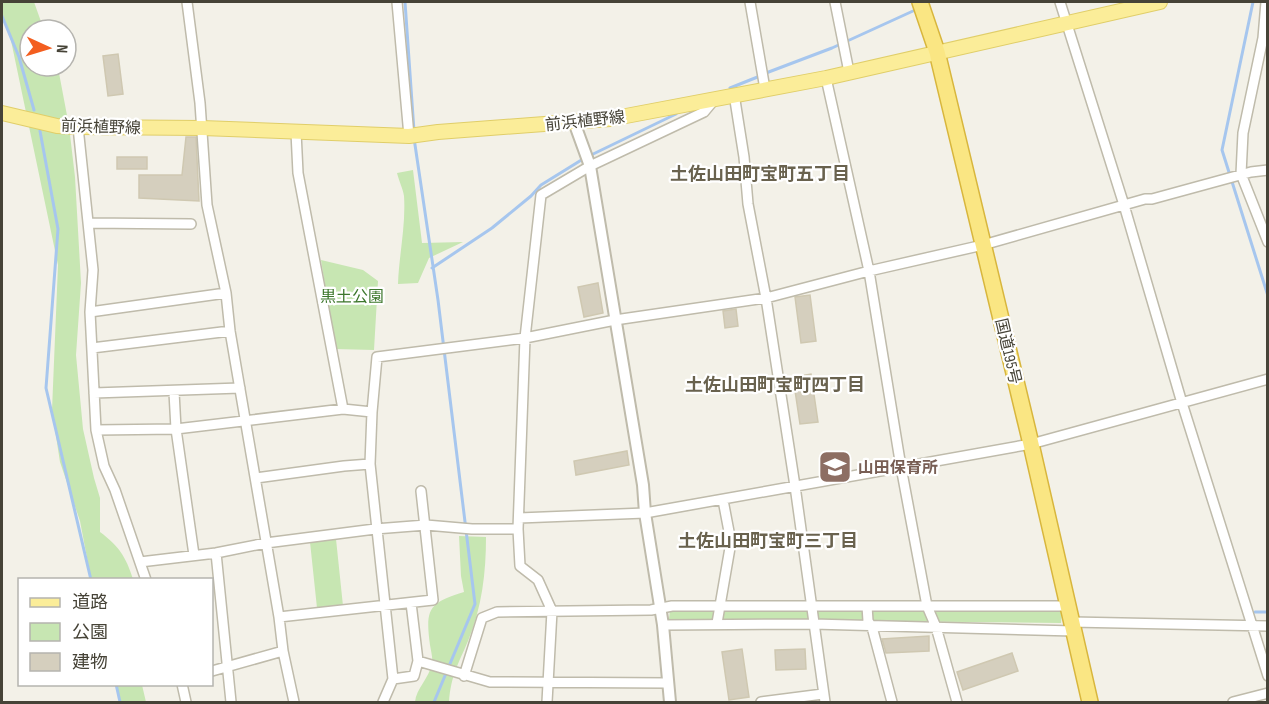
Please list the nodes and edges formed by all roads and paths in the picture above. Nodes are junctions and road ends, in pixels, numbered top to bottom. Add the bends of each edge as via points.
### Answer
1 (187, 2) edge
2 (397, 2) edge
3 (750, 2) edge
4 (835, 2) edge
5 (920, 2) edge
6 (1060, 2) edge
7 (1160, 2) edge
8 (1266, 2) edge
9 (1068, 21) junction
10 (937, 52) junction
11 (849, 72) junction
12 (826, 78) junction
13 (763, 80) junction
14 (734, 94) junction
15 (716, 98) junction
16 (2, 113) edge
17 (17, 115) junction
18 (2, 119) edge
19 (574, 122) junction
20 (78, 127) junction
21 (202, 128) junction
22 (296, 132) junction
23 (415, 135) junction
24 (588, 160) junction
25 (1268, 170) edge
26 (1241, 174) junction
27 (1124, 205) junction
28 (89, 223) junction
29 (191, 224) dead end
30 (1268, 242) edge
31 (983, 245) junction
32 (869, 271) junction
33 (226, 293) junction
34 (766, 298) junction
35 (90, 312) junction
36 (615, 320) junction
37 (230, 331) junction
38 (525, 338) junction
39 (92, 348) junction
40 (1268, 379) edge
41 (240, 388) junction
42 (174, 392) junction
43 (94, 393) junction
44 (1182, 404) junction
45 (343, 409) junction
46 (372, 412) junction
47 (245, 420) junction
48 (176, 429) junction
49 (96, 430) junction
50 (1031, 444) junction
51 (370, 465) junction
52 (901, 467) junction
53 (256, 478) junction
54 (795, 486) junction
55 (421, 491) dead end
56 (723, 500) junction
57 (645, 513) junction
58 (519, 518) junction
59 (426, 525) junction
60 (375, 529) junction
61 (518, 529) junction
62 (266, 543) junction
63 (216, 553) junction
64 (194, 555) junction
65 (140, 562) junction
66 (147, 578) edge
67 (411, 603) junction
68 (384, 606) junction
69 (810, 606) junction
70 (867, 606) junction
71 (927, 606) junction
72 (1068, 606) junction
73 (719, 607) junction
74 (661, 608) junction
75 (552, 611) junction
76 (279, 617) junction
77 (717, 623) junction
78 (813, 624) junction
79 (663, 625) junction
80 (1252, 625) junction
81 (1268, 626) edge
82 (872, 627) junction
83 (936, 627) junction
84 (1073, 627) junction
85 (283, 651) junction
86 (418, 661) junction
87 (227, 665) junction
88 (213, 671) edge
89 (464, 676) junction
90 (1268, 676) edge
91 (393, 679) junction
92 (668, 683) junction
93 (548, 684) junction
94 (182, 686) edge
95 (1268, 693) edge
96 (824, 698) edge
97 (186, 702) edge
98 (231, 702) edge
99 (294, 702) edge
100 (384, 702) edge
101 (547, 702) edge
102 (669, 702) edge
103 (762, 702) edge
104 (892, 702) edge
105 (957, 702) edge
106 (1090, 702) edge
107 (1233, 702) edge

1 - 21 street
2 - 23 street
3 - 13 street
4 - 11 street
5 - 10 highway, 国道195号
6 - 9 street
7 - 9 main road, 前浜植野線
8 - 26 street via 1263,38 1243,133
9 - 10 main road, 前浜植野線
9 - 27 street
10 - 11 main road, 前浜植野線
10 - 31 highway, 国道195号
11 - 12 main road, 前浜植野線
12 - 13 main road, 前浜植野線
12 - 32 street
13 - 14 main road, 前浜植野線
14 - 15 main road, 前浜植野線
14 - 34 street via 748,204
15 - 19 main road, 前浜植野線 via 610,119
15 - 24 street via 704,112
16 - 17 main road, 前浜植野線
17 - 18 street
17 - 20 main road, 前浜植野線 via 57,126
19 - 23 main road, 前浜植野線
19 - 24 street
20 - 21 main road, 前浜植野線
20 - 28 street
21 - 22 main road, 前浜植野線
21 - 33 street via 207,206
22 - 23 main road, 前浜植野線
22 - 45 street via 298,172
24 - 36 street
24 - 38 street via 541,195
25 - 26 street
26 - 27 street
26 - 30 street
27 - 31 street
27 - 44 street
28 - 29 street
28 - 35 street via 93,270
31 - 32 street
31 - 50 highway, 国道195号
32 - 34 street
32 - 52 street
33 - 35 street
33 - 37 street
34 - 36 street
34 - 54 street
35 - 39 street
36 - 38 street
36 - 57 street
37 - 39 street
37 - 41 street
38 - 46 street via 377,357
38 - 58 street
39 - 43 street
40 - 44 street
41 - 42 street
41 - 47 street
42 - 43 street
42 - 48 street
43 - 49 street
44 - 50 street
44 - 80 street
45 - 46 street
45 - 47 street
46 - 51 street
47 - 48 street
47 - 53 street
48 - 49 street
48 - 64 street
49 - 65 street via 104,466
50 - 52 street
50 - 72 highway, 国道195号
51 - 53 street
51 - 60 street
52 - 54 street
52 - 71 street
53 - 62 street
54 - 56 street
54 - 69 street
55 - 59 street
56 - 57 street
56 - 73 street via 731,542
57 - 58 street
57 - 74 street
58 - 61 street
59 - 60 street
59 - 61 street
59 - 67 street via 433,600
60 - 62 street
60 - 68 street
61 - 75 street via 519,566 538,580
62 - 63 street
62 - 76 street
63 - 64 street
63 - 87 street
64 - 65 street
65 - 66 street
67 - 68 street
67 - 86 street
68 - 76 street
68 - 91 street
69 - 70 street
69 - 73 street
69 - 78 street
70 - 71 street
70 - 82 street
71 - 72 street
71 - 83 street
72 - 84 highway, 国道195号
73 - 74 street
73 - 77 street
74 - 75 street
74 - 79 street
75 - 89 street via 497,612 482,618
75 - 93 street
76 - 85 street
77 - 78 street
77 - 79 street
78 - 82 street
78 - 96 street
79 - 92 street
80 - 81 street
80 - 84 street
80 - 90 street
82 - 83 street
82 - 104 street
83 - 84 street
83 - 105 street
84 - 106 highway, 国道195号
85 - 87 street
85 - 99 street
86 - 89 street
86 - 91 street via 414,676
87 - 88 street
87 - 98 street
89 - 93 street via 490,682
91 - 100 street
92 - 93 street
92 - 102 street
93 - 101 street
94 - 97 street
95 - 107 street
96 - 103 street

